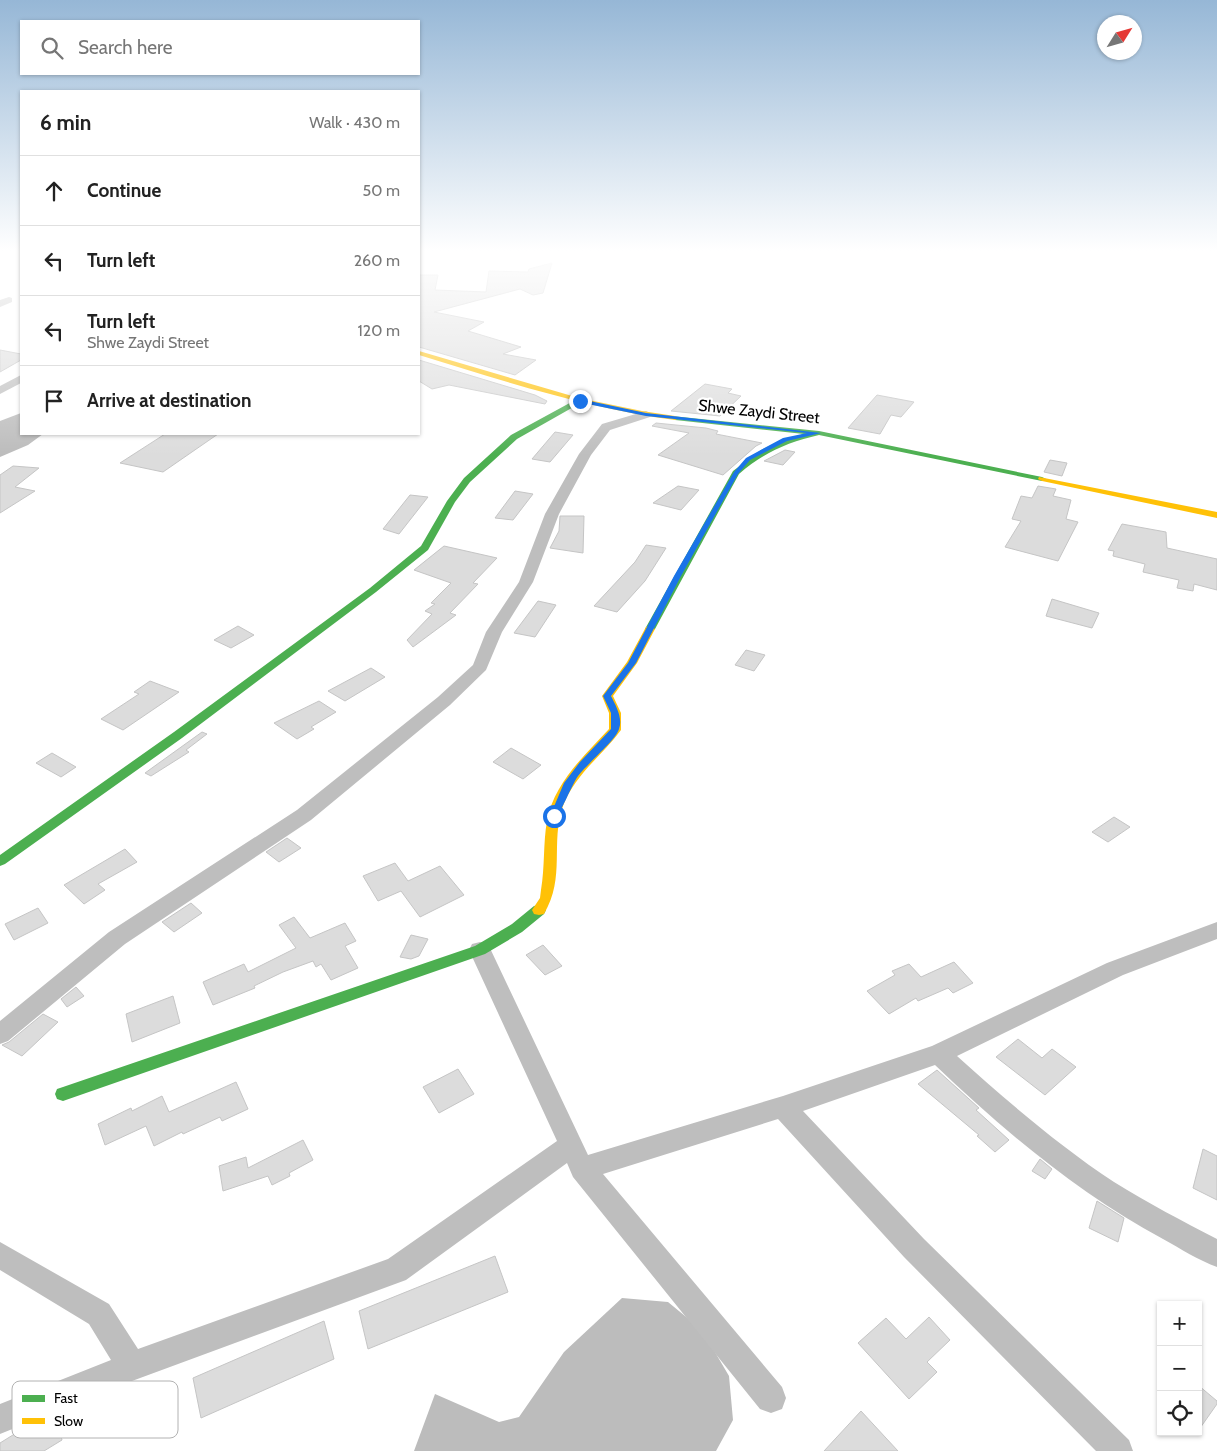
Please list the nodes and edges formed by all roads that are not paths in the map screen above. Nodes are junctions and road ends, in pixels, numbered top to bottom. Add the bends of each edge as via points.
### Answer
1 (420, 353) edge
2 (20, 379) edge
3 (0, 391) edge
4 (580, 401) junction
5 (646, 415) junction
6 (819, 433) junction
7 (1217, 515) edge
8 (0, 861) edge
9 (1217, 930) edge
10 (480, 950) junction
11 (0, 1034) edge
12 (939, 1054) junction
13 (63, 1094) dead end
14 (783, 1107) junction
15 (577, 1157) junction
16 (1217, 1254) edge
17 (0, 1255) edge
18 (132, 1366) junction
19 (95, 1381) edge
20 (771, 1398) dead end
21 (12, 1414) edge
22 (0, 1419) edge
23 (1118, 1451) edge

1 - 4 street, Shwe Zaydi Street
2 - 3 street
4 - 5 street, Shwe Zaydi Street
4 - 8 street via 514,437 472,475 451,501 425,548 374,590
5 - 6 street, Shwe Zaydi Street
5 - 11 street via 606,427 585,454 552,514 526,582 494,632 480,668 304,815 117,938
6 - 7 street, Shwe Zaydi Street
6 - 10 street via 785,439 748,459 736,473 632,663 607,696 615,713 615,730 567,785 554,816 546,900 534,916
9 - 12 street via 1115,969
10 - 13 street
10 - 15 street
12 - 14 street
12 - 16 street via 1058,1156 1130,1206
14 - 15 street
14 - 23 street via 914,1248
15 - 18 street via 396,1270
15 - 20 street
17 - 18 street via 99,1314
18 - 19 street
21 - 22 street

